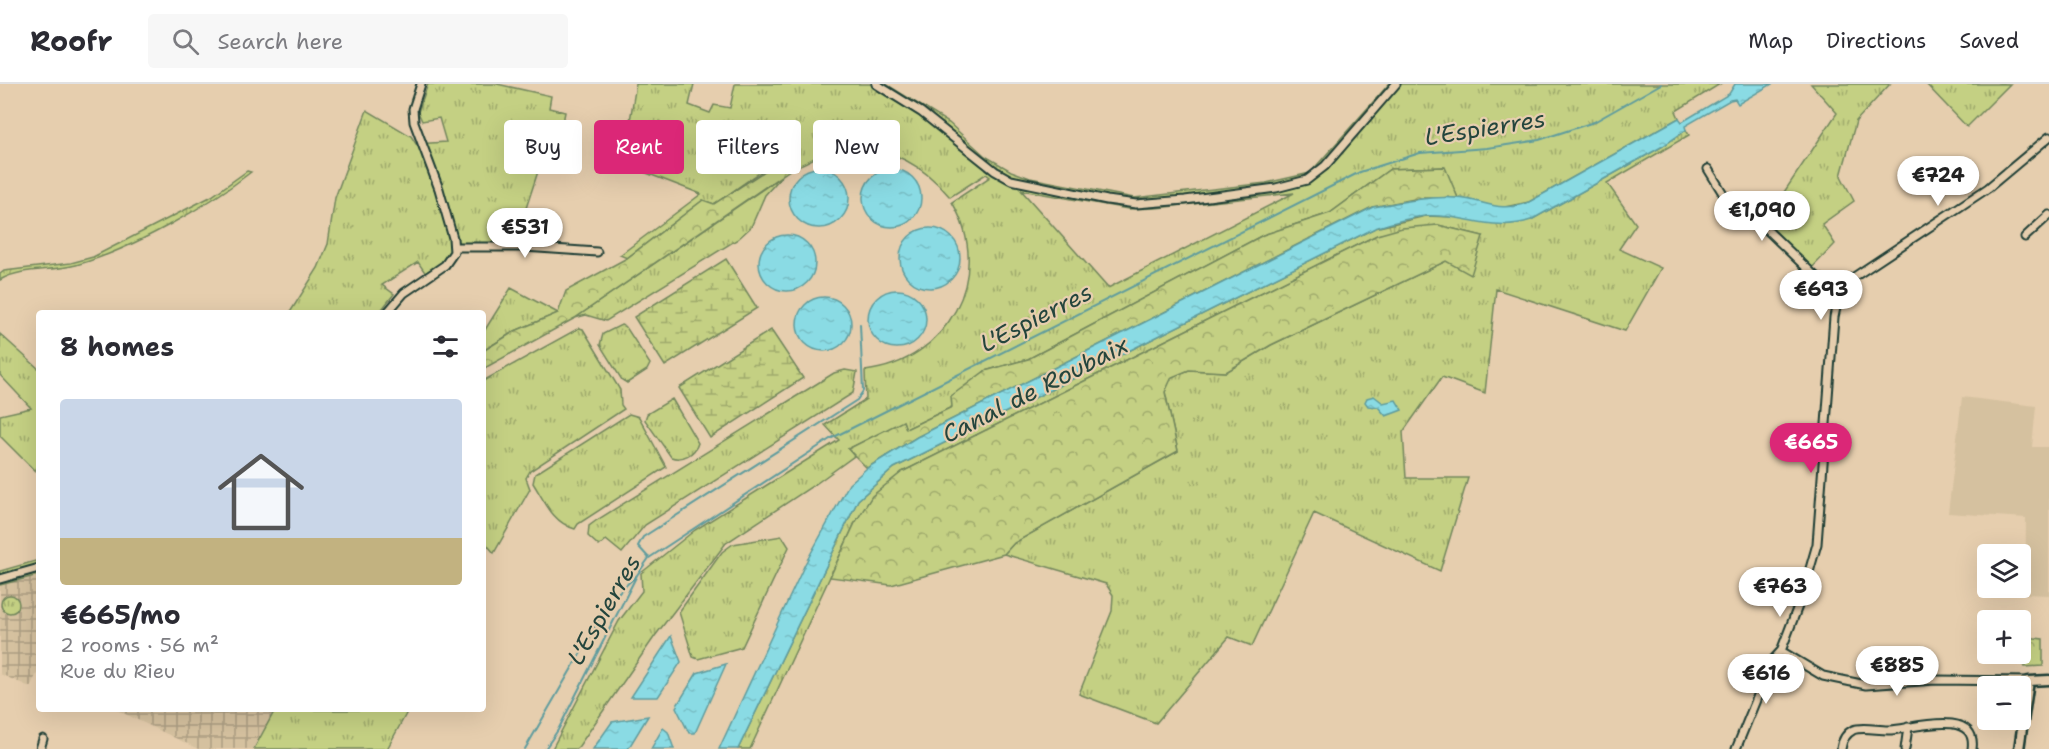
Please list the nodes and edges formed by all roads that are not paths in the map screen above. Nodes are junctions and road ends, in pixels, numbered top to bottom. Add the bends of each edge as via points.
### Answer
1 (422, 84) edge
2 (876, 84) edge
3 (1396, 84) edge
4 (2049, 137) edge
5 (1708, 169) dead end
6 (2049, 215) edge
7 (2025, 237) dead end
8 (454, 247) junction
9 (597, 252) dead end
10 (1840, 289) junction
11 (389, 310) edge
12 (36, 569) edge
13 (0, 579) edge
14 (1781, 651) junction
15 (1977, 680) edge
16 (2049, 680) edge
17 (2031, 681) edge
18 (1908, 727) junction
19 (2022, 730) edge
20 (44, 739) dead end
21 (40, 749) edge
22 (1736, 749) edge
23 (1841, 749) edge
24 (1905, 749) edge
25 (1972, 749) edge
26 (2019, 749) edge

1 - 8 street via 413,109 414,122 437,180
2 - 3 street via 921,112 1011,180 1142,204 1264,190 1307,180 1325,166
4 - 10 street via 1988,188
5 - 10 street via 1727,200 1762,225 1815,276
6 - 7 street
8 - 9 street
8 - 11 street via 446,265 404,293
10 - 14 street via 1834,317 1817,544
12 - 13 street
14 - 15 street via 1823,676 1866,685
14 - 22 street via 1772,661
16 - 17 street
18 - 23 street via 1855,729 1845,737
18 - 24 street
18 - 25 street via 1965,727 1972,737
19 - 26 street
20 - 21 street

